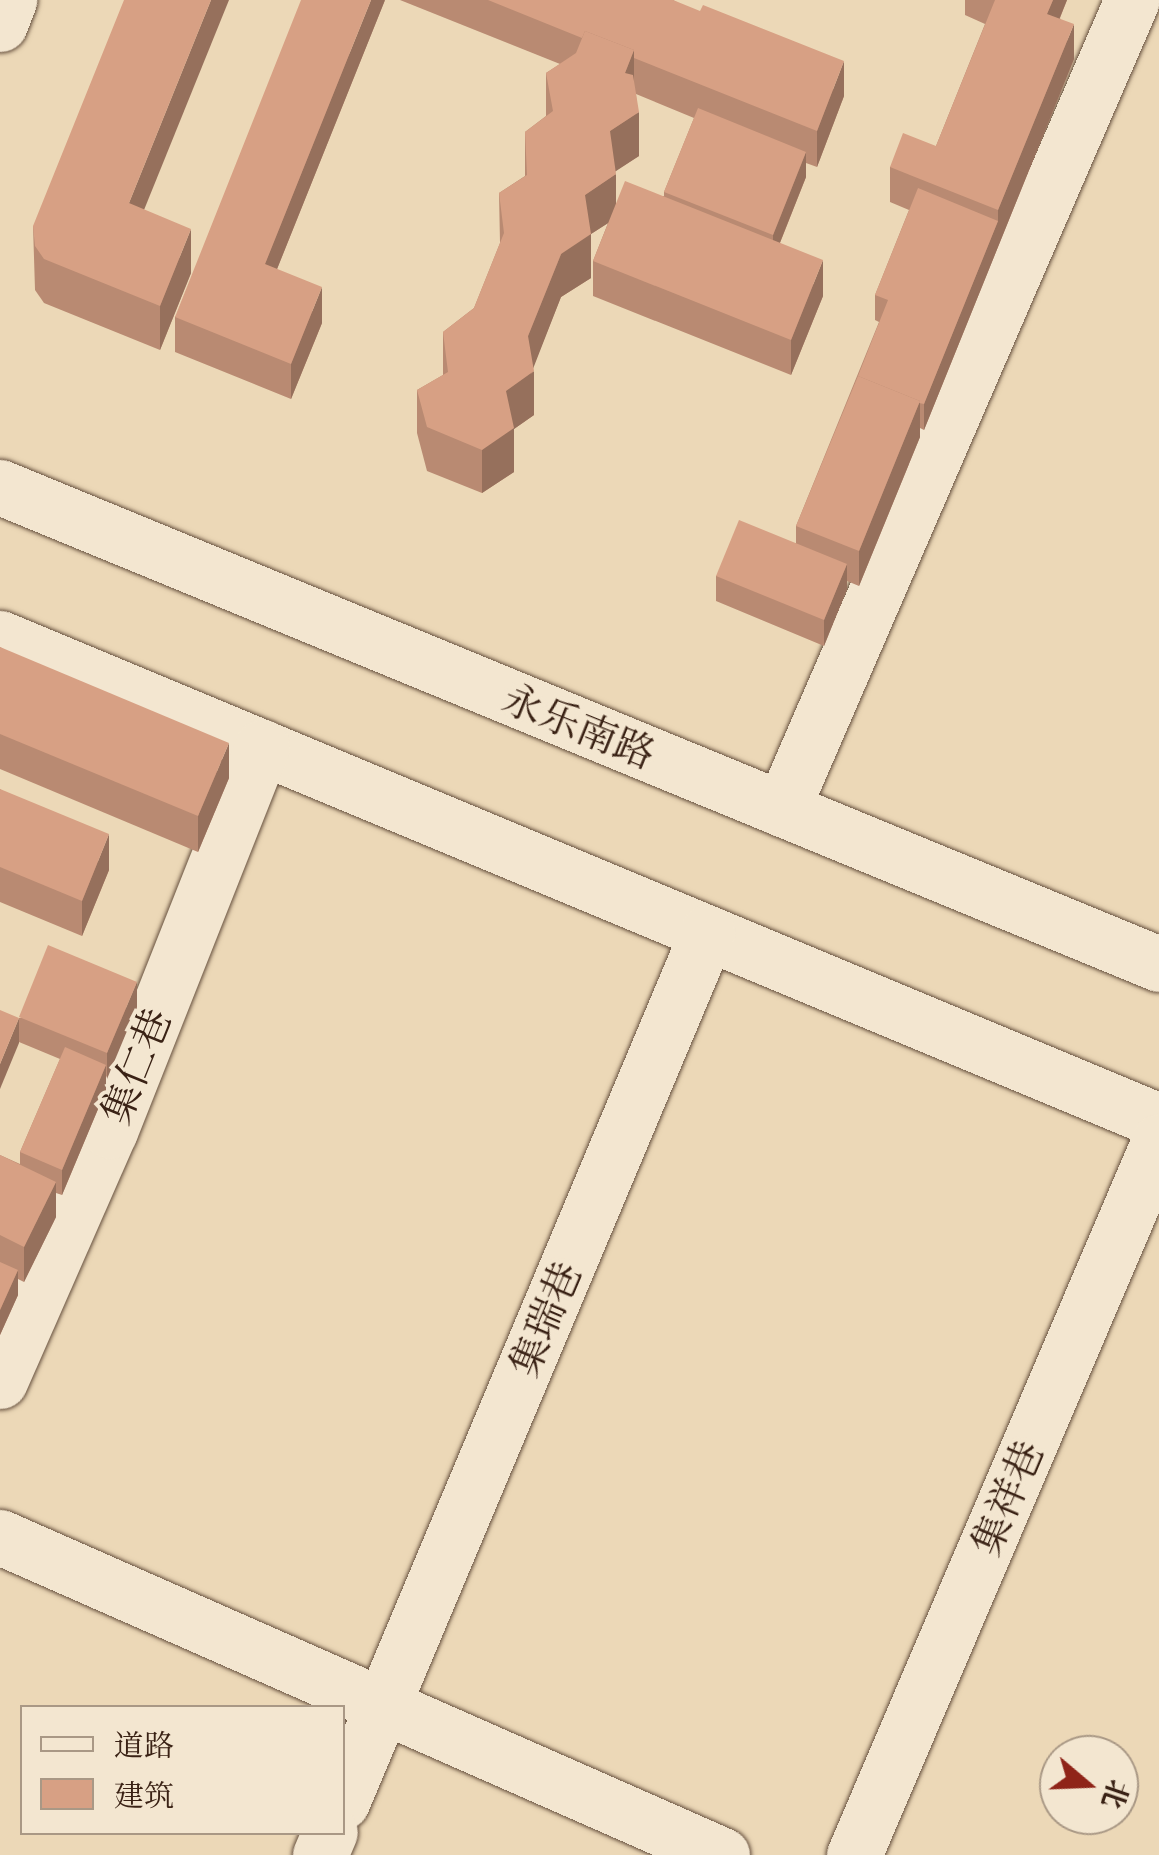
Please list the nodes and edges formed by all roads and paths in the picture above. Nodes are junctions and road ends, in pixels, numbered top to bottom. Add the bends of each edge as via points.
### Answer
1 (10, 0) edge
2 (1132, 0) edge
3 (0, 24) edge
4 (0, 487) edge
5 (0, 638) edge
6 (262, 747) junction
7 (782, 809) junction
8 (707, 933) junction
9 (1159, 964) edge
10 (1159, 1121) edge
11 (1159, 1141) edge
12 (0, 1381) edge
13 (0, 1537) edge
14 (383, 1706) junction
15 (345, 1795) edge
16 (722, 1855) edge
17 (854, 1855) edge

1 - 3 street
2 - 7 street
4 - 7 street, 永乐南路
5 - 6 street
6 - 8 street
6 - 12 street, 集仁巷 via 110,1131
7 - 9 street, 永乐南路
8 - 10 street
8 - 14 street, 集瑞巷
11 - 17 street, 集祥巷
13 - 14 street
14 - 15 street, 集瑞巷
14 - 16 street

